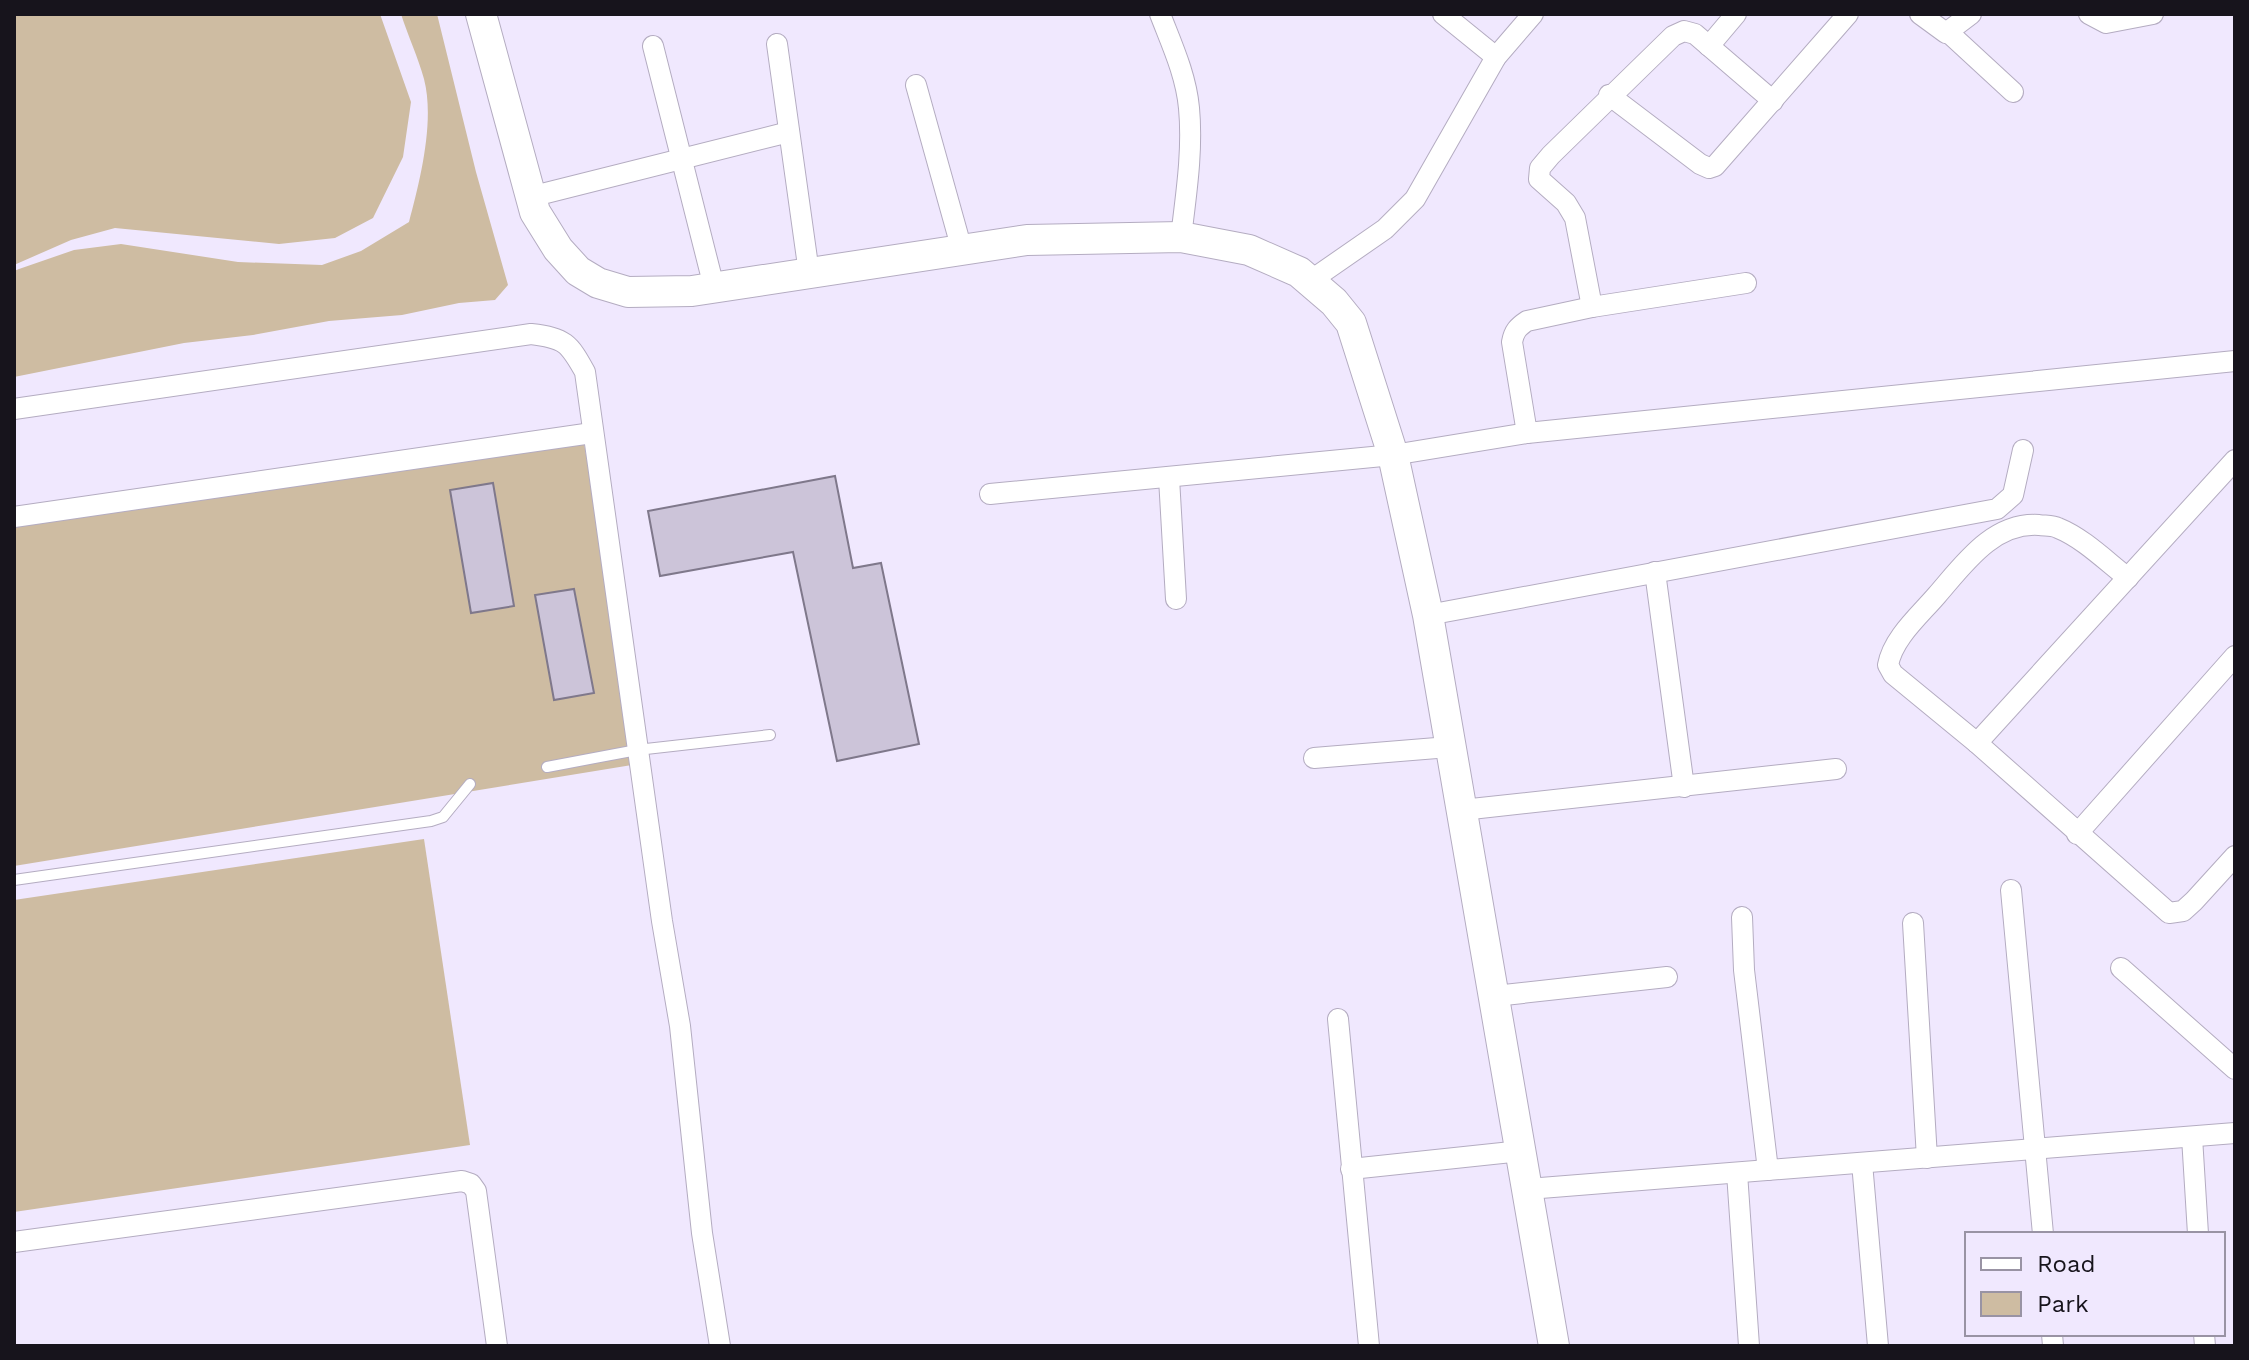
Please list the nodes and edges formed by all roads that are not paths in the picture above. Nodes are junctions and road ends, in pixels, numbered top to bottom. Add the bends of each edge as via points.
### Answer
1 (481, 14) edge
2 (1160, 14) edge
3 (1443, 14) edge
4 (1533, 14) edge
5 (1736, 14) edge
6 (1848, 14) edge
7 (1920, 14) edge
8 (1971, 14) edge
9 (2089, 14) edge
10 (2153, 14) edge
11 (1949, 33) junction
12 (777, 44) dead end
13 (653, 46) dead end
14 (1709, 46) junction
15 (1496, 57) junction
16 (916, 85) dead end
17 (2013, 92) dead end
18 (1609, 95) junction
19 (1773, 101) junction
20 (789, 132) junction
21 (683, 160) junction
22 (530, 197) junction
23 (1181, 237) junction
24 (962, 250) junction
25 (809, 273) junction
26 (1310, 281) junction
27 (1746, 283) dead end
28 (714, 287) junction
29 (1592, 307) junction
30 (2235, 361) edge
31 (14, 409) edge
32 (592, 433) junction
33 (1527, 433) junction
34 (2023, 450) dead end
35 (1393, 455) junction
36 (2235, 460) edge
37 (1169, 478) junction
38 (990, 494) dead end
39 (14, 517) edge
40 (1655, 572) junction
41 (2128, 578) junction
42 (1176, 599) dead end
43 (1428, 615) junction
44 (2235, 656) edge
45 (770, 735) dead end
46 (1977, 743) junction
47 (1449, 747) junction
48 (637, 750) junction
49 (1314, 758) dead end
50 (547, 767) dead end
51 (1836, 769) dead end
52 (470, 784) dead end
53 (1684, 787) junction
54 (1462, 810) junction
55 (2077, 834) junction
56 (2235, 856) edge
57 (14, 880) edge
58 (2011, 890) dead end
59 (1742, 917) dead end
60 (1913, 923) dead end
61 (2121, 968) dead end
62 (1667, 977) dead end
63 (1495, 996) junction
64 (1338, 1019) dead end
65 (2235, 1069) edge
66 (2235, 1133) edge
67 (2192, 1137) junction
68 (2036, 1149) junction
69 (1521, 1151) junction
70 (1927, 1158) junction
71 (1862, 1163) junction
72 (1351, 1169) junction
73 (1768, 1170) junction
74 (1737, 1173) junction
75 (1528, 1189) junction
76 (2043, 1232) edge
77 (2198, 1232) edge
78 (14, 1242) edge
79 (497, 1346) edge
80 (720, 1346) edge
81 (1369, 1346) edge
82 (1554, 1346) edge
83 (1749, 1346) edge
84 (1878, 1346) edge

1 - 22 street
2 - 23 street via 1189,107
3 - 15 street
4 - 15 street
5 - 14 street
6 - 19 street
7 - 11 street
8 - 11 street
9 - 10 street via 2106,23
11 - 17 street
12 - 20 street
13 - 21 street
14 - 18 street via 1695,34 1673,36
14 - 19 street
15 - 26 street via 1415,199 1385,229
16 - 24 street
18 - 19 street via 1709,168
18 - 29 street via 1538,175 1575,218
20 - 21 street
20 - 25 street
21 - 22 street
21 - 28 street
22 - 28 street via 558,249 598,283 628,292
23 - 24 street via 1027,240
23 - 26 street via 1249,250
24 - 25 street
25 - 28 street
26 - 35 street via 1351,323
27 - 29 street
29 - 33 street via 1527,321 1513,332
30 - 33 street
31 - 32 street via 531,334 556,337 571,346 585,372
32 - 39 street
32 - 48 street
33 - 35 street
34 - 40 street via 2013,495 1997,509
35 - 37 street
35 - 43 street
36 - 41 street
37 - 38 street
37 - 42 street
40 - 43 street
40 - 53 street
41 - 46 street
41 - 46 street via 2056,526 2010,528 1969,557 1896,644 1888,665
43 - 47 street
44 - 55 street
45 - 48 lane
46 - 55 street
47 - 49 street
47 - 54 street
48 - 50 lane
48 - 80 street via 680,1026
51 - 53 street
52 - 57 lane via 443,817 431,821
53 - 54 street
54 - 63 street
55 - 56 street via 2169,913 2183,911
58 - 68 street
59 - 73 street
60 - 70 street
61 - 65 street
62 - 63 street
63 - 69 street
64 - 72 street
66 - 67 street
67 - 68 street
67 - 77 street
68 - 70 street
68 - 76 street
69 - 72 street
69 - 75 street
70 - 71 street
71 - 73 street
71 - 84 street
72 - 81 street
73 - 74 street
74 - 75 street
74 - 83 street
75 - 82 street
78 - 79 street via 462,1181 476,1191

